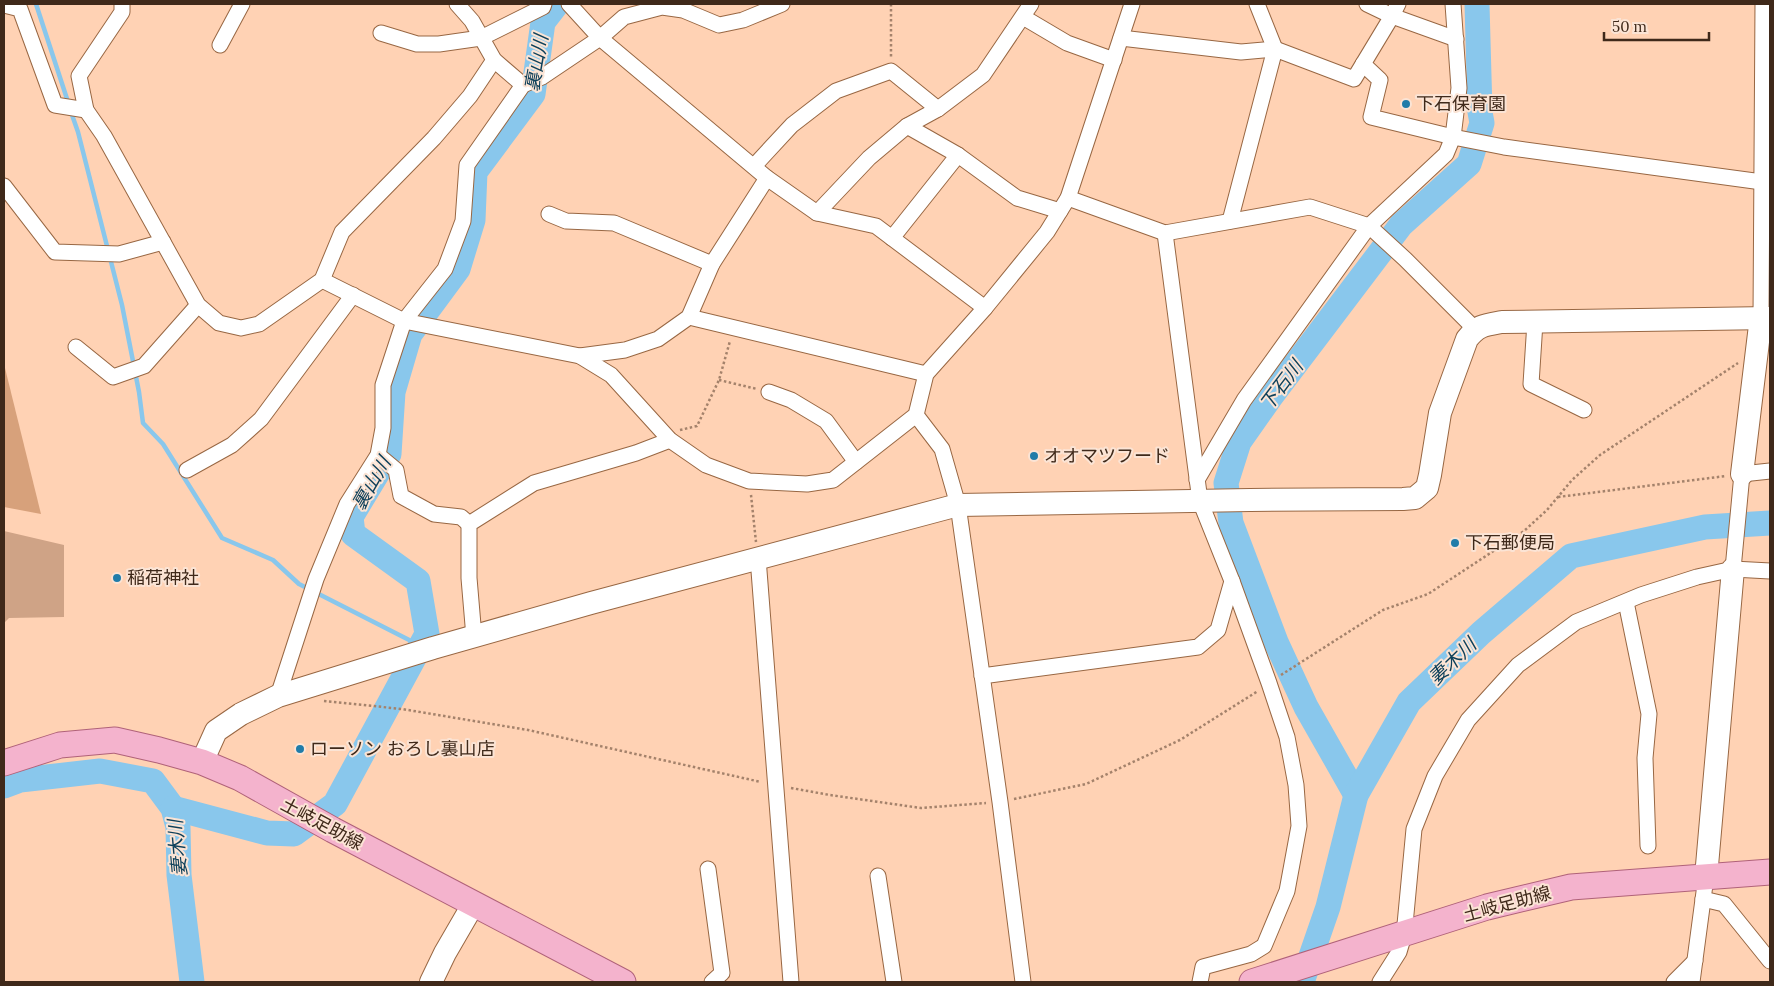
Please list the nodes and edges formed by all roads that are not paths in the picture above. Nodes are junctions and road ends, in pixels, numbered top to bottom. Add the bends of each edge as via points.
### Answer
1 (122, 4) edge
2 (242, 4) edge
3 (457, 4) edge
4 (544, 4) edge
5 (571, 4) edge
6 (782, 4) edge
7 (1032, 4) edge
8 (1132, 4) edge
9 (1257, 4) edge
10 (1367, 4) edge
11 (1453, 4) edge
12 (1762, 4) edge
13 (4, 5) edge
14 (1395, 10) edge
15 (1023, 17) junction
16 (381, 33) dead end
17 (482, 38) junction
18 (600, 38) junction
19 (1121, 38) junction
20 (1456, 39) junction
21 (220, 45) dead end
22 (1275, 50) junction
23 (494, 60) junction
24 (1114, 60) junction
25 (1363, 64) junction
26 (523, 85) junction
27 (938, 109) junction
28 (86, 110) junction
29 (907, 126) junction
30 (1453, 138) junction
31 (958, 155) junction
32 (754, 166) junction
33 (767, 178) junction
34 (1762, 182) junction
35 (4, 186) edge
36 (1068, 198) junction
37 (1060, 211) junction
38 (817, 213) junction
39 (549, 214) dead end
40 (1230, 222) junction
41 (1369, 226) junction
42 (1165, 233) junction
43 (892, 238) junction
44 (163, 242) junction
45 (712, 264) junction
46 (322, 280) junction
47 (353, 295) junction
48 (198, 305) junction
49 (985, 308) junction
50 (689, 317) junction
51 (1766, 317) edge
52 (404, 320) junction
53 (1535, 322) junction
54 (1475, 329) junction
55 (76, 348) dead end
56 (580, 356) junction
57 (926, 374) junction
58 (770, 392) road end
59 (1584, 410) dead end
60 (916, 415) junction
61 (670, 440) junction
62 (378, 455) junction
63 (856, 462) junction
64 (187, 470) dead end
65 (1770, 471) edge
66 (1742, 474) junction
67 (1199, 490) junction
68 (958, 505) junction
69 (469, 524) junction
70 (758, 558) junction
71 (1733, 569) junction
72 (1770, 571) edge
73 (1232, 581) junction
74 (1626, 602) junction
75 (474, 637) junction
76 (982, 676) junction
77 (278, 696) junction
78 (4, 762) edge
79 (202, 762) junction
80 (1648, 846) dead end
81 (708, 869) dead end
82 (1770, 872) edge
83 (878, 876) dead end
84 (1704, 888) junction
85 (474, 903) junction
86 (1398, 937) junction
87 (1695, 961) junction
88 (1770, 961) edge
89 (431, 982) edge
90 (623, 982) edge
91 (712, 982) edge
92 (791, 982) edge
93 (894, 982) edge
94 (1023, 982) edge
95 (1200, 982) edge
96 (1252, 982) edge
97 (1380, 982) edge
98 (1674, 982) edge
99 (1692, 982) edge

1 - 28 street via 122,12 79,76
2 - 21 street
3 - 17 street
4 - 17 street
5 - 18 street
6 - 18 street via 743,20 719,25 683,10 662,7 624,17
7 - 15 street
8 - 19 street
9 - 22 street
10 - 14 street
11 - 20 street
12 - 34 street
13 - 28 street via 20,9 55,105
14 - 20 street
14 - 25 street
15 - 24 street via 1067,43
15 - 27 street via 983,75
16 - 17 street via 417,44
17 - 23 street
18 - 26 street via 542,77
18 - 32 street
19 - 22 street via 1241,52
19 - 24 street
20 - 30 street via 1459,88
22 - 25 street via 1354,79
22 - 40 street
23 - 26 street
23 - 46 street via 470,96 434,138 342,232
24 - 36 street
25 - 30 street via 1380,80 1371,117
26 - 52 street via 467,164 463,221 445,269
27 - 29 street
27 - 32 street via 891,71 836,90 792,125
28 - 44 street
29 - 31 street
29 - 38 street via 869,158
30 - 34 street
30 - 41 street via 1446,154
31 - 37 street via 1017,198
31 - 43 street
32 - 33 street
33 - 38 street
33 - 45 street
34 - 51 street
35 - 44 street via 55,252 119,254
36 - 37 street
36 - 42 street
37 - 49 street via 1047,232
38 - 43 street via 876,226
39 - 45 street via 566,221 614,223
40 - 41 street via 1310,207
40 - 42 street
41 - 54 street
41 - 67 street via 1244,400
42 - 67 street
43 - 49 street
44 - 48 street
45 - 50 street
46 - 47 street
46 - 48 street via 260,324 241,328 219,322
47 - 52 street
47 - 64 street via 261,420 232,445
48 - 55 street via 144,366 113,377
49 - 57 street
50 - 56 street via 658,339 625,350
50 - 57 street
51 - 53 street
51 - 66 street via 1757,351
52 - 56 street
52 - 62 street via 383,385 383,428
53 - 54 street via 1502,322
53 - 59 street via 1531,384
54 - 67 street via 1467,339 1440,414 1426,488 1415,498 1250,500
56 - 61 street via 611,375
57 - 60 street
58 - 63 street via 792,400 826,421
60 - 63 street
60 - 68 street via 942,449
61 - 63 street via 706,465 749,481 807,484 834,480
61 - 69 street via 534,483
62 - 69 street via 396,470 401,496 434,514 461,517
62 - 77 street via 347,504 316,579
65 - 66 street
66 - 71 street
67 - 68 street
67 - 73 street
68 - 70 street
68 - 76 street
69 - 75 street
70 - 75 street
70 - 92 street
71 - 72 street
71 - 74 street via 1696,577
71 - 84 street
73 - 76 street via 1218,630 1198,647
73 - 95 street via 1287,737 1296,785 1299,826 1287,891 1264,946 1251,954 1203,967
74 - 80 street via 1650,714 1645,758
74 - 86 street via 1576,622 1518,665 1468,720 1435,776 1414,829
75 - 77 street
76 - 94 street
77 - 79 street via 240,714 216,731
78 - 79 main road, 土岐足助線 via 60,745 114,740
79 - 85 main road, 土岐足助線 via 240,778 332,830
81 - 91 street via 722,973
82 - 84 main road, 土岐足助線
83 - 93 street
84 - 86 main road, 土岐足助線 via 1571,887 1487,907
84 - 87 street
84 - 88 street via 1724,904
85 - 89 street
85 - 90 main road, 土岐足助線
86 - 96 main road, 土岐足助線
86 - 97 street via 1399,952
87 - 98 street
87 - 99 street

